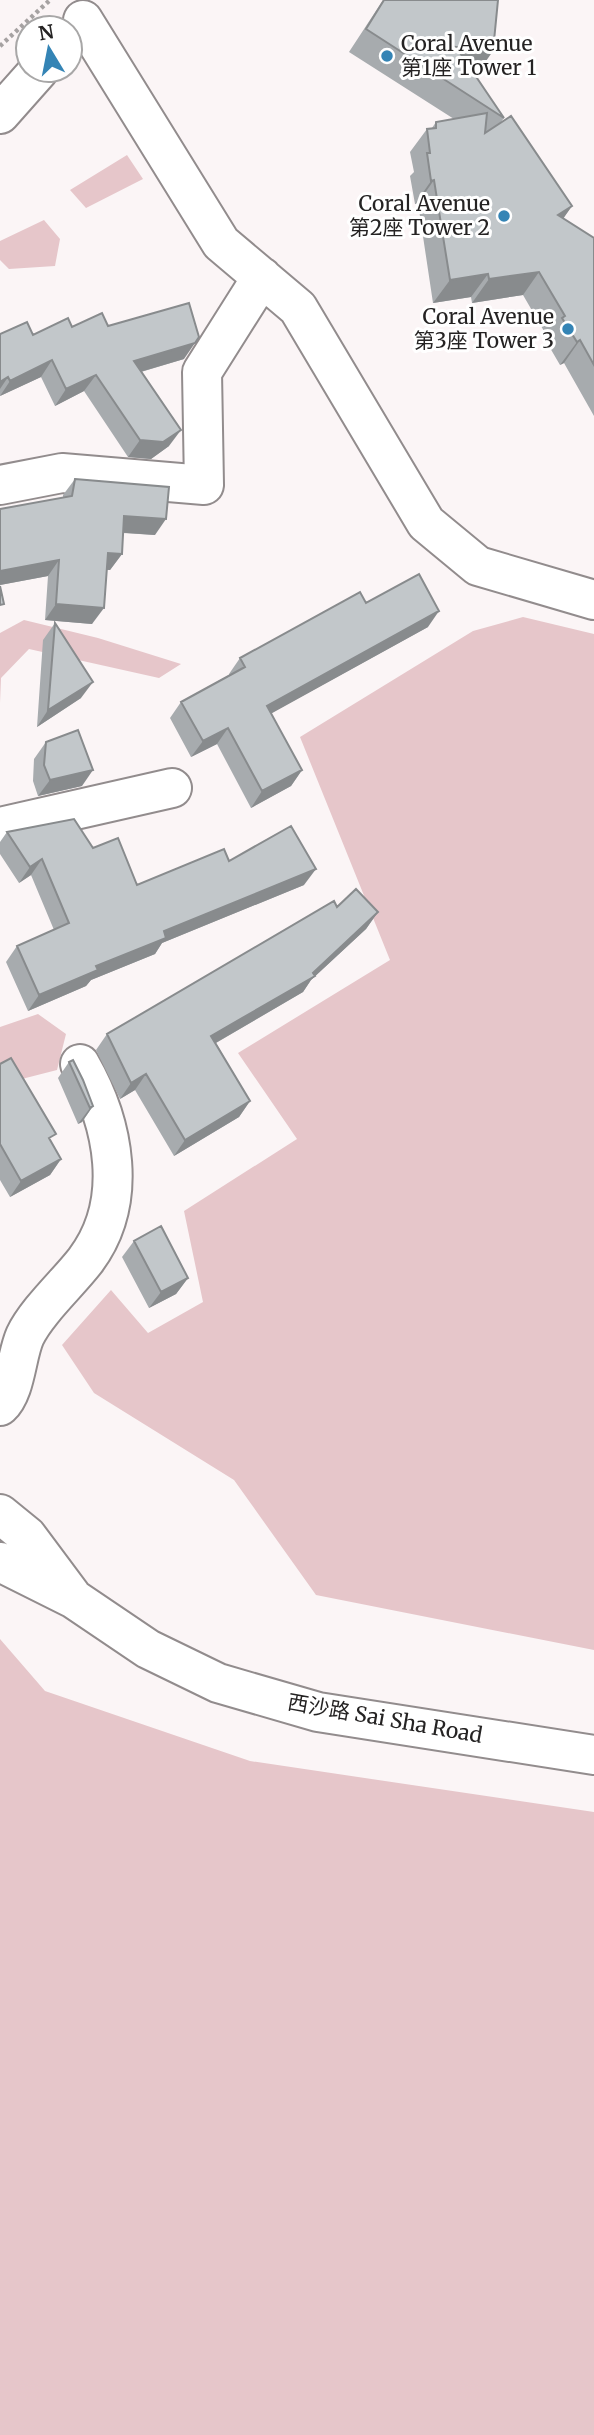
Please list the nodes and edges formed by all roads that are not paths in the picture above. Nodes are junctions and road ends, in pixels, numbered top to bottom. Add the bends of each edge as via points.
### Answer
1 (85, 18) edge
2 (27, 84) edge
3 (0, 114) edge
4 (262, 277) junction
5 (0, 485) edge
6 (594, 600) edge
7 (172, 788) dead end
8 (0, 827) edge
9 (80, 1064) dead end
10 (13, 1323) edge
11 (0, 1406) edge
12 (0, 1514) edge
13 (0, 1562) edge
14 (74, 1599) junction
15 (594, 1755) edge

1 - 4 street via 221,243
2 - 3 street
4 - 5 street via 202,372 204,485 62,474
4 - 6 street via 298,308 426,523 478,566
7 - 8 street
9 - 10 street via 109,1125 114,1160 103,1227 88,1258
10 - 11 street
12 - 14 street, 西沙路 Sai Sha Road via 27,1536
13 - 14 street, 西沙路 Sai Sha Road
14 - 15 street, 西沙路 Sai Sha Road via 148,1649 218,1683 318,1712

